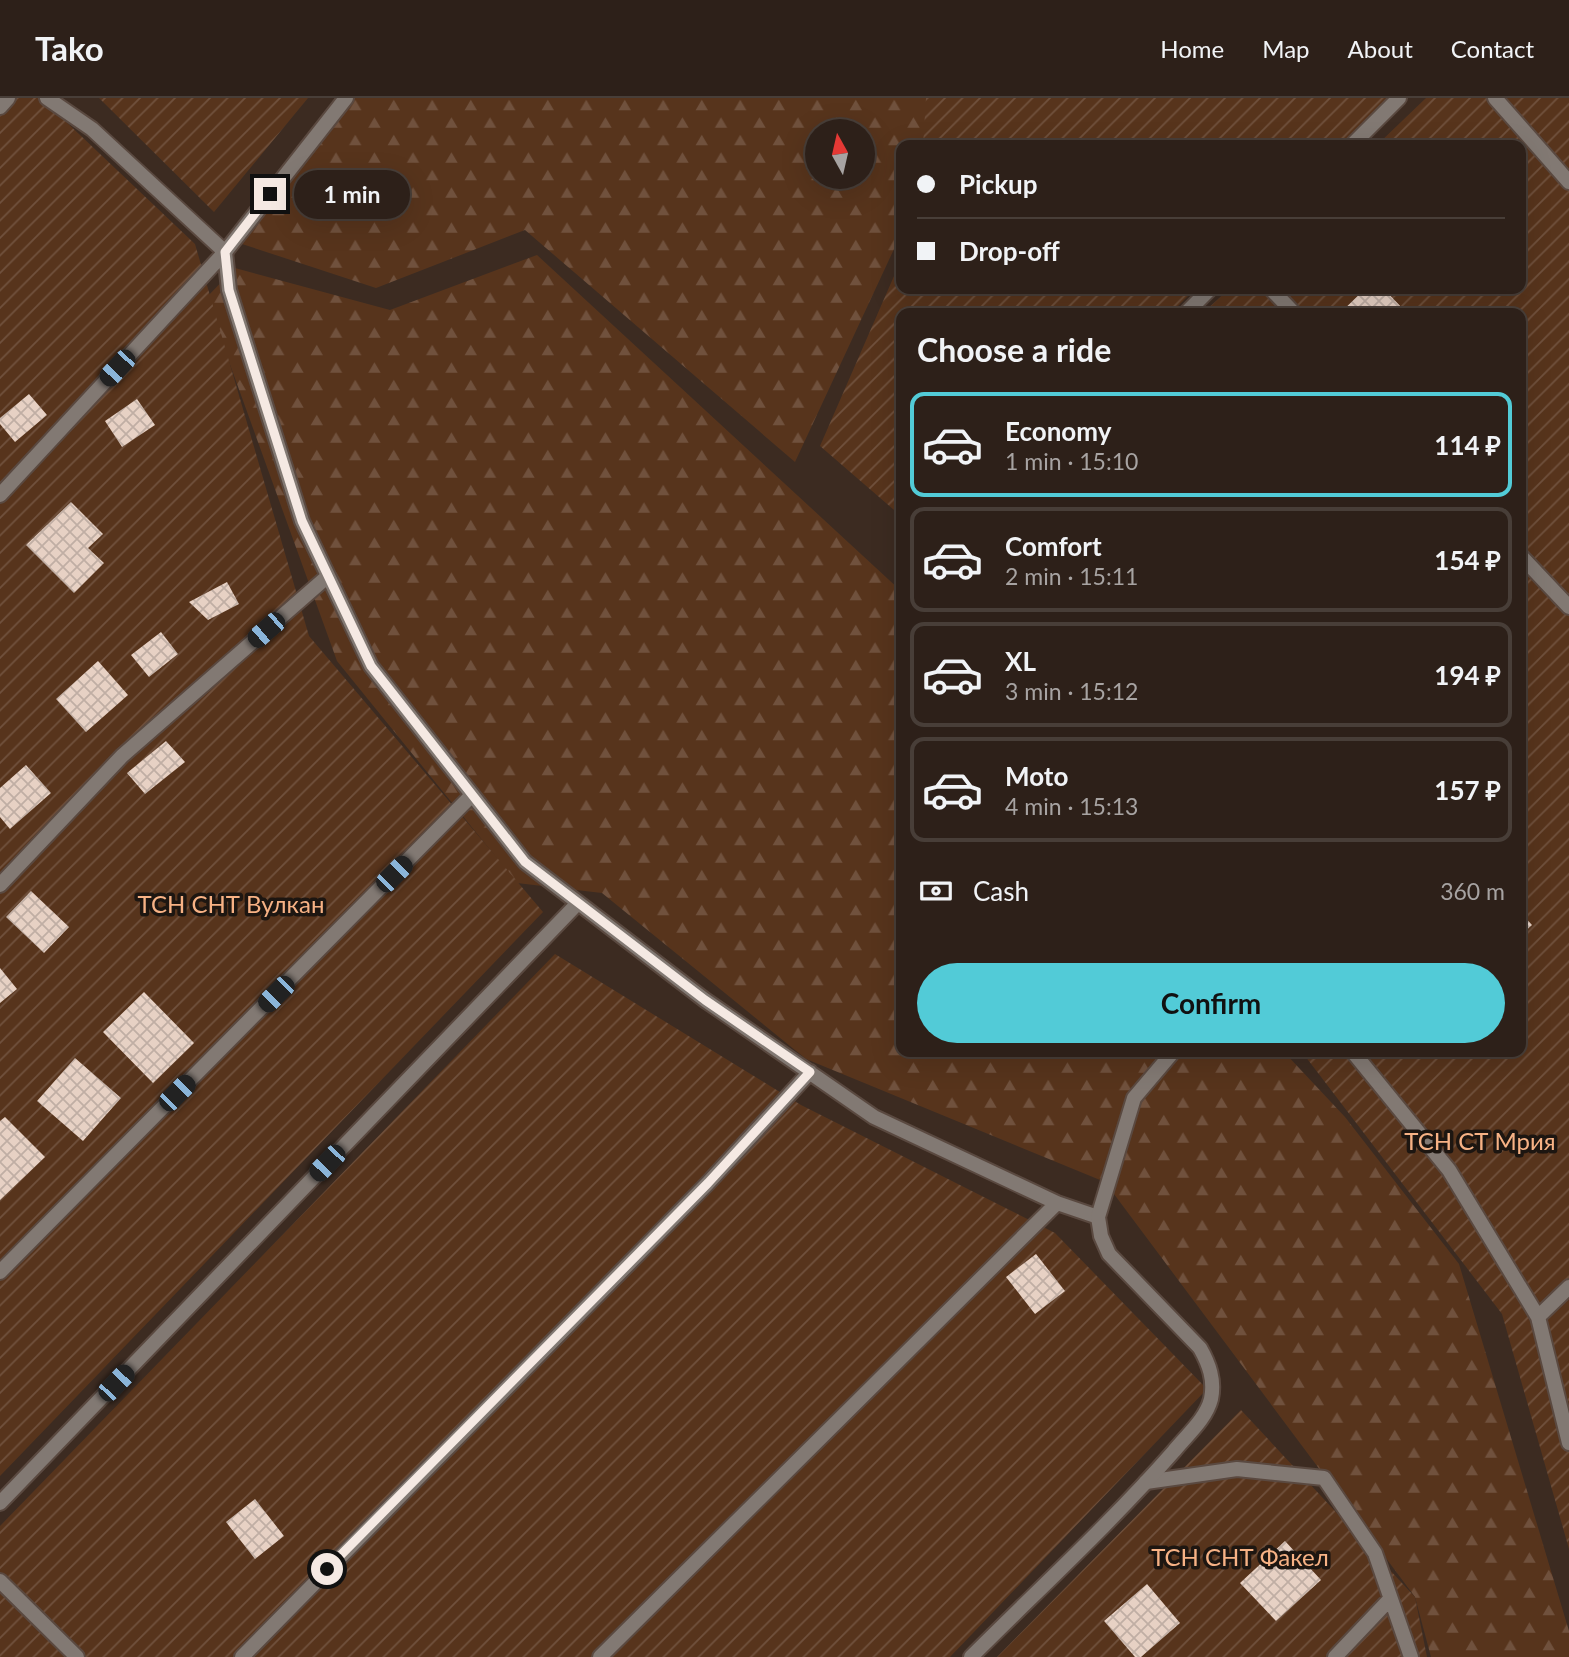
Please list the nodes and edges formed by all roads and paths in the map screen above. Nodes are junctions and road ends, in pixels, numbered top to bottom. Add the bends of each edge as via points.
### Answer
1 (8, 98) edge
2 (47, 98) edge
3 (346, 98) edge
4 (1399, 98) edge
5 (1495, 98) edge
6 (0, 107) edge
7 (1357, 140) edge
8 (1569, 182) edge
9 (225, 252) junction
10 (1205, 294) edge
11 (1276, 294) edge
12 (1191, 308) edge
13 (1289, 308) edge
14 (0, 495) edge
15 (1526, 561) edge
16 (328, 576) junction
17 (1569, 607) edge
18 (472, 795) junction
19 (0, 885) edge
20 (578, 902) junction
21 (1169, 1057) edge
22 (1357, 1057) edge
23 (810, 1072) junction
24 (1057, 1203) junction
25 (1098, 1217) junction
26 (0, 1272) edge
27 (1569, 1287) edge
28 (1538, 1317) junction
29 (1569, 1443) edge
30 (1146, 1482) junction
31 (0, 1503) edge
32 (0, 1581) edge
33 (1390, 1599) junction
34 (77, 1657) edge
35 (242, 1657) edge
36 (600, 1657) edge
37 (971, 1657) edge
38 (1335, 1657) edge
39 (1411, 1657) edge

1 - 6 street
2 - 9 street via 92,129
3 - 9 street
4 - 7 street
5 - 8 street
9 - 14 street
9 - 16 street via 229,290 302,521
10 - 12 street
11 - 13 street
15 - 17 street
16 - 18 street via 371,666
16 - 19 street via 122,756
18 - 20 street via 525,862
18 - 26 street
20 - 23 street via 705,1000
20 - 31 street
21 - 25 street via 1134,1098
22 - 28 street via 1448,1170
23 - 24 street via 874,1117
23 - 35 street via 708,1183
24 - 25 street
24 - 36 street
25 - 30 street via 1109,1254 1199,1348 1212,1381 1205,1415
27 - 28 street
28 - 29 street
30 - 33 street via 1237,1469 1324,1478 1375,1553
30 - 37 street
32 - 34 street
33 - 38 street
33 - 39 street

